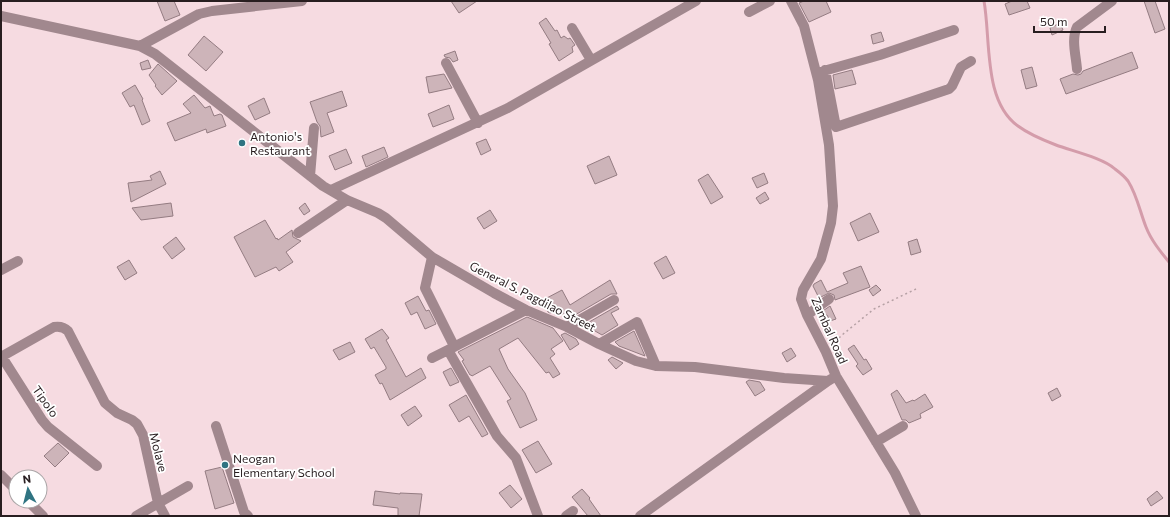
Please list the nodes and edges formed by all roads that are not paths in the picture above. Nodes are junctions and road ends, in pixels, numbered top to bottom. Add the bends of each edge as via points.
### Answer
1 (302, 1) edge
2 (696, 1) edge
3 (770, 1) edge
4 (791, 1) edge
5 (1112, 1) edge
6 (749, 12) dead end
7 (1, 16) edge
8 (572, 28) dead end
9 (954, 30) dead end
10 (140, 46) junction
11 (591, 60) junction
12 (971, 61) dead end
13 (446, 63) dead end
14 (1077, 69) dead end
15 (821, 72) junction
16 (478, 123) junction
17 (314, 128) dead end
18 (310, 176) junction
19 (331, 190) junction
20 (347, 200) junction
21 (298, 233) dead end
22 (432, 257) junction
23 (18, 261) dead end
24 (1, 270) edge
25 (828, 299) dead end
26 (614, 300) dead end
27 (526, 310) junction
28 (806, 315) junction
29 (567, 327) junction
30 (599, 344) junction
31 (451, 348) junction
32 (1, 357) edge
33 (432, 358) dead end
34 (656, 366) junction
35 (832, 379) junction
36 (216, 426) dead end
37 (903, 426) dead end
38 (876, 442) junction
39 (97, 466) dead end
40 (188, 486) dead end
41 (158, 503) junction
42 (246, 514) edge
43 (136, 516) edge
44 (165, 516) edge
45 (538, 516) edge
46 (640, 516) edge
47 (916, 516) edge

1 - 10 street via 199,14
2 - 11 street
3 - 6 street
4 - 15 street, Zambal Road via 804,26
5 - 14 street via 1077,27 1074,33
7 - 10 street, General S. Pagdilao Street
8 - 11 street
9 - 15 street
10 - 18 street, General S. Pagdilao Street via 155,54
11 - 16 street
12 - 15 street via 961,67 949,89 836,127
13 - 16 street
15 - 28 street, Zambal Road via 833,215 821,259 801,295
16 - 19 street
17 - 18 street
18 - 19 street, General S. Pagdilao Street
19 - 20 street, General S. Pagdilao Street
20 - 21 street
20 - 22 street, General S. Pagdilao Street via 386,218
22 - 27 street, General S. Pagdilao Street
22 - 31 street via 424,288
23 - 24 street
25 - 28 street
26 - 29 street
27 - 29 street, General S. Pagdilao Street
27 - 31 street
28 - 35 street, Zambal Road via 826,352
29 - 30 street, General S. Pagdilao Street
30 - 34 street, General S. Pagdilao Street via 636,361
30 - 34 street via 637,322
31 - 33 street
31 - 45 street via 496,436 516,458
32 - 39 street, Tipolo via 48,427
32 - 41 street, Molave via 54,327 62,326 68,331 105,403 137,424 143,435
34 - 35 street, General S. Pagdilao Street via 696,367 784,378
35 - 38 street, Zambal Road
35 - 46 street
36 - 42 street
37 - 38 street
38 - 47 street, Zambal Road
40 - 41 street
41 - 43 street
41 - 44 street, Molave

